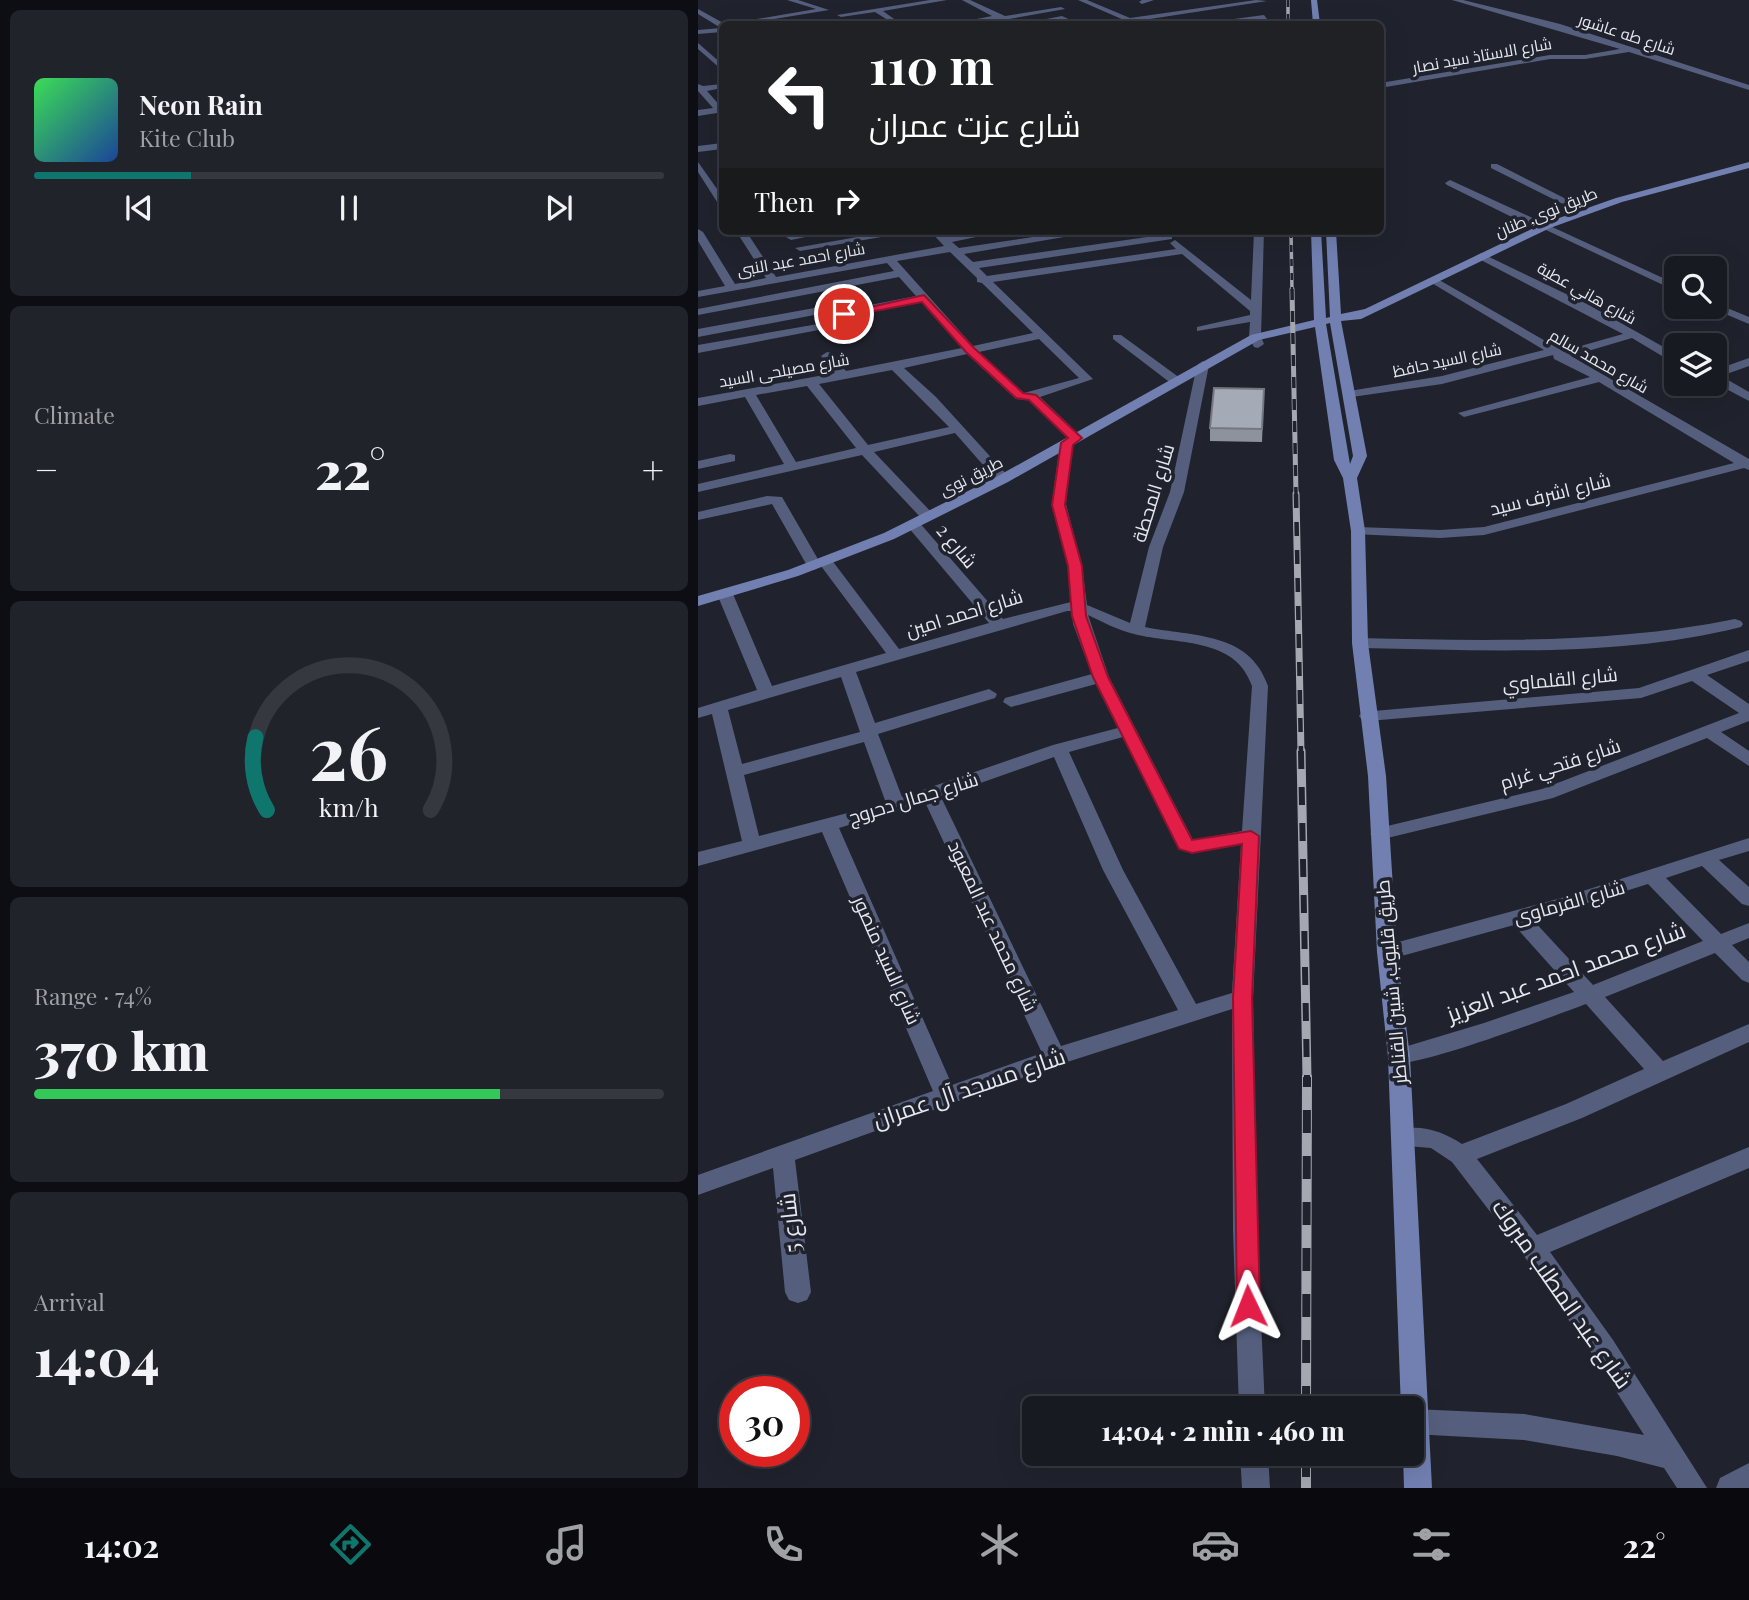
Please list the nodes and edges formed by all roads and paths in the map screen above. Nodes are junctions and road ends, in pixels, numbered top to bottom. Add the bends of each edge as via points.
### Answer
1 (790, 0) edge
2 (865, 0) edge
3 (897, 0) edge
4 (944, 0) edge
5 (965, 0) edge
6 (1081, 0) edge
7 (1151, 0) edge
8 (1219, 0) edge
9 (1264, 0) edge
10 (1314, 0) edge
11 (1455, 0) edge
12 (1142, 2) edge
13 (1035, 3) dead end
14 (920, 4) junction
15 (906, 6) junction
16 (1012, 7) dead end
17 (950, 8) dead end
18 (825, 10) junction
19 (881, 10) junction
20 (698, 11) edge
21 (990, 11) junction
22 (1057, 13) junction
23 (1118, 15) junction
24 (841, 18) junction
25 (1002, 18) junction
26 (1130, 20) joint
27 (752, 21) edge
28 (849, 21) edge
29 (894, 21) edge
30 (978, 21) edge
31 (1008, 21) edge
32 (1031, 21) edge
33 (1070, 21) edge
34 (1264, 21) edge
35 (1317, 21) edge
36 (719, 26) edge
37 (719, 28) edge
38 (698, 32) edge
39 (698, 45) edge
40 (1629, 49) junction
41 (719, 65) edge
42 (1384, 85) edge
43 (1749, 88) edge
44 (711, 101) edge
45 (698, 105) edge
46 (698, 113) edge
47 (719, 146) edge
48 (698, 149) edge
49 (698, 165) edge
50 (1494, 166) dead end
51 (1746, 168) edge
52 (1450, 183) dead end
53 (719, 198) edge
54 (1585, 211) junction
55 (1544, 227) junction
56 (698, 232) edge
57 (744, 235) edge
58 (804, 235) edge
59 (885, 235) edge
60 (939, 235) edge
61 (988, 235) edge
62 (1058, 235) edge
63 (1158, 235) edge
64 (1165, 235) edge
65 (1259, 235) edge
66 (1316, 235) edge
67 (1332, 235) edge
68 (791, 237) dead end
69 (950, 247) junction
70 (800, 248) dead end
71 (1184, 251) junction
72 (1481, 256) junction
73 (889, 259) junction
74 (969, 266) junction
75 (902, 273) junction
76 (981, 279) junction
77 (773, 280) junction
78 (1434, 280) junction
79 (1664, 282) edge
80 (732, 288) junction
81 (698, 294) edge
82 (924, 298) junction
83 (749, 302) junction
84 (1727, 311) edge
85 (698, 312) edge
86 (1256, 313) junction
87 (761, 321) junction
88 (1749, 321) edge
89 (841, 323) dead end
90 (1336, 323) junction
91 (1321, 327) junction
92 (1201, 329) dead end
93 (698, 333) edge
94 (1040, 335) junction
95 (1631, 335) junction
96 (770, 336) junction
97 (1117, 337) dead end
98 (1252, 342) junction
99 (698, 349) edge
100 (970, 350) junction
101 (1664, 353) edge
102 (1555, 354) junction
103 (827, 356) dead end
104 (1749, 362) edge
105 (1203, 365) junction
106 (895, 366) junction
107 (1727, 371) edge
108 (843, 376) junction
109 (1597, 379) junction
110 (810, 381) junction
111 (1176, 381) junction
112 (1727, 383) edge
113 (749, 393) junction
114 (1349, 395) junction
115 (1031, 396) junction
116 (1749, 397) edge
117 (698, 402) edge
118 (1464, 413) dead end
119 (957, 429) junction
120 (1072, 441) junction
121 (863, 449) junction
122 (730, 458) dead end
123 (1747, 464) edge
124 (698, 465) edge
125 (791, 465) junction
126 (1350, 478) junction
127 (1003, 479) junction
128 (698, 488) edge
129 (698, 516) edge
130 (921, 521) junction
131 (1358, 531) junction
132 (820, 564) junction
133 (725, 594) junction
134 (698, 601) edge
135 (1078, 606) junction
136 (998, 624) junction
137 (1736, 624) dead end
138 (1136, 630) junction
139 (1360, 643) junction
140 (1749, 655) edge
141 (896, 656) junction
142 (847, 671) junction
143 (1695, 675) junction
144 (1100, 677) junction
145 (767, 694) junction
146 (989, 694) dead end
147 (1011, 702) dead end
148 (719, 707) junction
149 (698, 713) edge
150 (1749, 713) edge
151 (1368, 716) junction
152 (1126, 731) junction
153 (1710, 732) junction
154 (869, 733) junction
155 (1059, 749) junction
156 (1749, 760) edge
157 (735, 772) junction
158 (931, 795) junction
159 (896, 806) junction
160 (828, 824) junction
161 (1379, 834) junction
162 (1251, 836) junction
163 (1749, 844) edge
164 (752, 845) junction
165 (698, 859) edge
166 (1706, 859) junction
167 (1653, 877) junction
168 (1749, 899) edge
169 (1519, 917) junction
170 (1749, 930) edge
171 (1718, 943) junction
172 (1387, 952) junction
173 (1749, 975) edge
174 (1590, 997) junction
175 (1242, 998) junction
176 (1190, 1013) junction
177 (1749, 1032) edge
178 (1399, 1057) junction
179 (1055, 1058) junction
180 (1661, 1073) junction
181 (946, 1096) junction
182 (1403, 1138) junction
183 (783, 1155) junction
184 (1460, 1155) junction
185 (1749, 1157) edge
186 (698, 1185) edge
187 (1533, 1248) junction
188 (798, 1292) dead end
189 (1251, 1396) edge
190 (1413, 1396) edge
191 (1424, 1422) edge
192 (1674, 1457) junction
193 (1255, 1466) edge
194 (1417, 1466) edge
195 (1749, 1477) edge
196 (1256, 1488) edge
197 (1418, 1488) edge
198 (1693, 1488) edge
199 (1730, 1488) edge

1 - 18 street
2 - 19 street
3 - 15 street
4 - 14 street
5 - 21 street
6 - 23 street
7 - 12 street
8 - 23 street
9 - 26 street
9 - 34 street
10 - 35 main road
11 - 40 street, شارع طه عاشور
13 - 22 street
14 - 15 street
14 - 17 street via 932,10
15 - 19 street
16 - 21 street
18 - 24 street
18 - 27 street
19 - 24 street
19 - 29 street
20 - 36 street
21 - 25 street
22 - 25 street
22 - 32 street
22 - 33 street
23 - 26 street
24 - 28 street
25 - 30 street
25 - 31 street
37 - 38 street
39 - 41 street
40 - 42 street, شارع الاستاذ سيد نصار via 1585,57 1550,57
40 - 43 street, شارع طه عاشور
44 - 45 street
44 - 46 street
47 - 48 street
49 - 53 street
50 - 54 street
51 - 54 main road, طريق نوى, طنان
52 - 55 street
54 - 55 main road, طريق نوى, طنان
55 - 72 main road, طريق نوى, طنان
55 - 79 street
56 - 80 street
57 - 77 street
58 - 68 street
59 - 70 street
60 - 69 street
61 - 69 street
62 - 69 street
63 - 74 street
64 - 71 street
65 - 86 street
66 - 91 main road, طريق قليوب, شبين القناطر
67 - 90 main road, طريق قليوب, شبين القناطر
69 - 73 street, شارع احمد عبد النبى
69 - 74 street
71 - 76 street
71 - 86 street
72 - 78 main road, طريق نوى, طنان
72 - 95 street, شارع هاني عطية
73 - 75 street
73 - 77 street, شارع احمد عبد النبى
74 - 76 street
75 - 82 street
75 - 83 street
76 - 94 street
77 - 80 street, شارع احمد عبد النبى
78 - 90 main road, طريق نوى, طنان
78 - 102 street, شارع محمد سالم
80 - 81 street, شارع احمد عبد النبى
82 - 87 street via 844,314 831,308
82 - 100 street
83 - 85 street
83 - 87 street
84 - 88 street
86 - 92 street
86 - 98 street
87 - 93 street
87 - 96 street
89 - 96 street
90 - 91 main road, طريق نوى, طنان
90 - 114 main road, طريق قليوب, شبين القناطر
91 - 98 main road, طريق نوى
91 - 126 main road, طريق قليوب, شبين القناطر via 1341,460
94 - 100 street, شارع مصيلحى السيد
94 - 115 street via 1086,377 1082,383
95 - 101 street, شارع هاني عطية
95 - 102 street, شارع السيد حافظ
96 - 99 street
97 - 111 street
98 - 105 main road, طريق نوى
100 - 106 street, شارع مصيلحى السيد
100 - 115 street via 1020,396
102 - 109 street, شارع محمد سالم
102 - 114 street, شارع السيد حافظ
103 - 108 street
104 - 107 street
105 - 111 main road, طريق نوى
105 - 138 street, شارع المحطة via 1177,492 1156,547
106 - 108 street, شارع مصيلحى السيد
106 - 119 street
108 - 110 street, شارع مصيلحى السيد
109 - 118 street
109 - 123 street, شارع محمد سالم
110 - 113 street, شارع مصيلحى السيد
110 - 121 street, شارع 2
111 - 120 main road, طريق نوى
112 - 116 street
113 - 117 street, شارع مصيلحى السيد
113 - 125 street
114 - 126 main road, طريق قليوب, شبين القناطر via 1360,456
115 - 120 street
119 - 121 street
119 - 127 street
120 - 127 main road, طريق نوى
120 - 135 street via 1058,505 1075,566
121 - 125 street
121 - 130 street, شارع 2
122 - 124 street
123 - 131 street, شارع اشرف سيد via 1484,531
125 - 128 street
126 - 131 main road, طريق قليوب, شبين القناطر
127 - 130 main road, طريق نوى
129 - 132 street via 767,500 780,503
130 - 132 main road, طريق نوى
130 - 136 street, شارع 2
131 - 139 main road, طريق قليوب, شبين القناطر
132 - 133 main road, طريق نوى
132 - 141 street
133 - 134 main road, طريق نوى
133 - 145 street
135 - 136 street, شارع احمد امين via 1052,608
135 - 138 street, شارع احمد امين
135 - 144 street
136 - 141 street, شارع احمد امين
137 - 139 street via 1668,639 1617,643
138 - 162 street, شارع احمد امين via 1192,637 1240,657 1258,676
139 - 151 main road, طريق قليوب, شبين القناطر
140 - 143 street, شارع القلماوي
141 - 142 street, شارع احمد امين
142 - 145 street, شارع احمد امين
142 - 154 street
143 - 150 street
143 - 151 street, شارع القلماوي via 1641,693
144 - 147 street
144 - 152 street
145 - 148 street, شارع احمد امين
146 - 154 street
148 - 149 street, شارع احمد امين
148 - 157 street
150 - 153 street, شارع فتحي غرام
151 - 161 main road, طريق قليوب, شبين القناطر
152 - 155 street, شارع جمال دحروج
152 - 162 street via 1186,844 1192,847
153 - 156 street
153 - 161 street, شارع فتحي غرام via 1547,794
154 - 157 street
154 - 159 street
155 - 158 street, شارع جمال دحروج
155 - 176 street via 1113,870
157 - 164 street
158 - 159 street, شارع جمال دحروج
158 - 179 street, شارع محمد عبد المعبود
159 - 160 street, شارع جمال دحروج
160 - 164 street, شارع جمال دحروج
160 - 181 street, شارع السيد منصور
161 - 172 main road, طريق قليوب, شبين القناطر
162 - 175 street
163 - 166 street, شارع الفرماوى
164 - 165 street, شارع جمال دحروج
166 - 167 street, شارع الفرماوى
166 - 168 street
167 - 169 street, شارع الفرماوى
167 - 171 street
169 - 172 street, شارع الفرماوى
169 - 174 street
170 - 171 street, شارع محمد احمد عبد العزيز
171 - 173 street
171 - 174 street, شارع محمد احمد عبد العزيز
172 - 178 main road, طريق قليوب, شبين القناطر
174 - 178 street, شارع محمد احمد عبد العزيز
174 - 180 street
175 - 176 street, شارع مسجد آل عمران
175 - 189 street
176 - 179 street, شارع مسجد آل عمران
177 - 180 street
178 - 182 main road, طريق قليوب, شبين القناطر
179 - 181 street, شارع مسجد آل عمران
180 - 184 street
181 - 183 street, شارع مسجد آل عمران
182 - 184 street, شارع عبد المطلب مبروك via 1435,1139
182 - 190 main road, طريق قليوب, شبين القناطر
183 - 186 street, شارع مسجد آل عمران
183 - 188 street, شارع 5
184 - 187 street, شارع عبد المطلب مبروك
185 - 187 street
187 - 192 street, شارع عبد المطلب مبروك
191 - 192 street via 1524,1427 1617,1442
192 - 198 street, شارع عبد المطلب مبروك
193 - 196 street
194 - 197 main road, طريق قليوب, شبين القناطر
195 - 199 street

